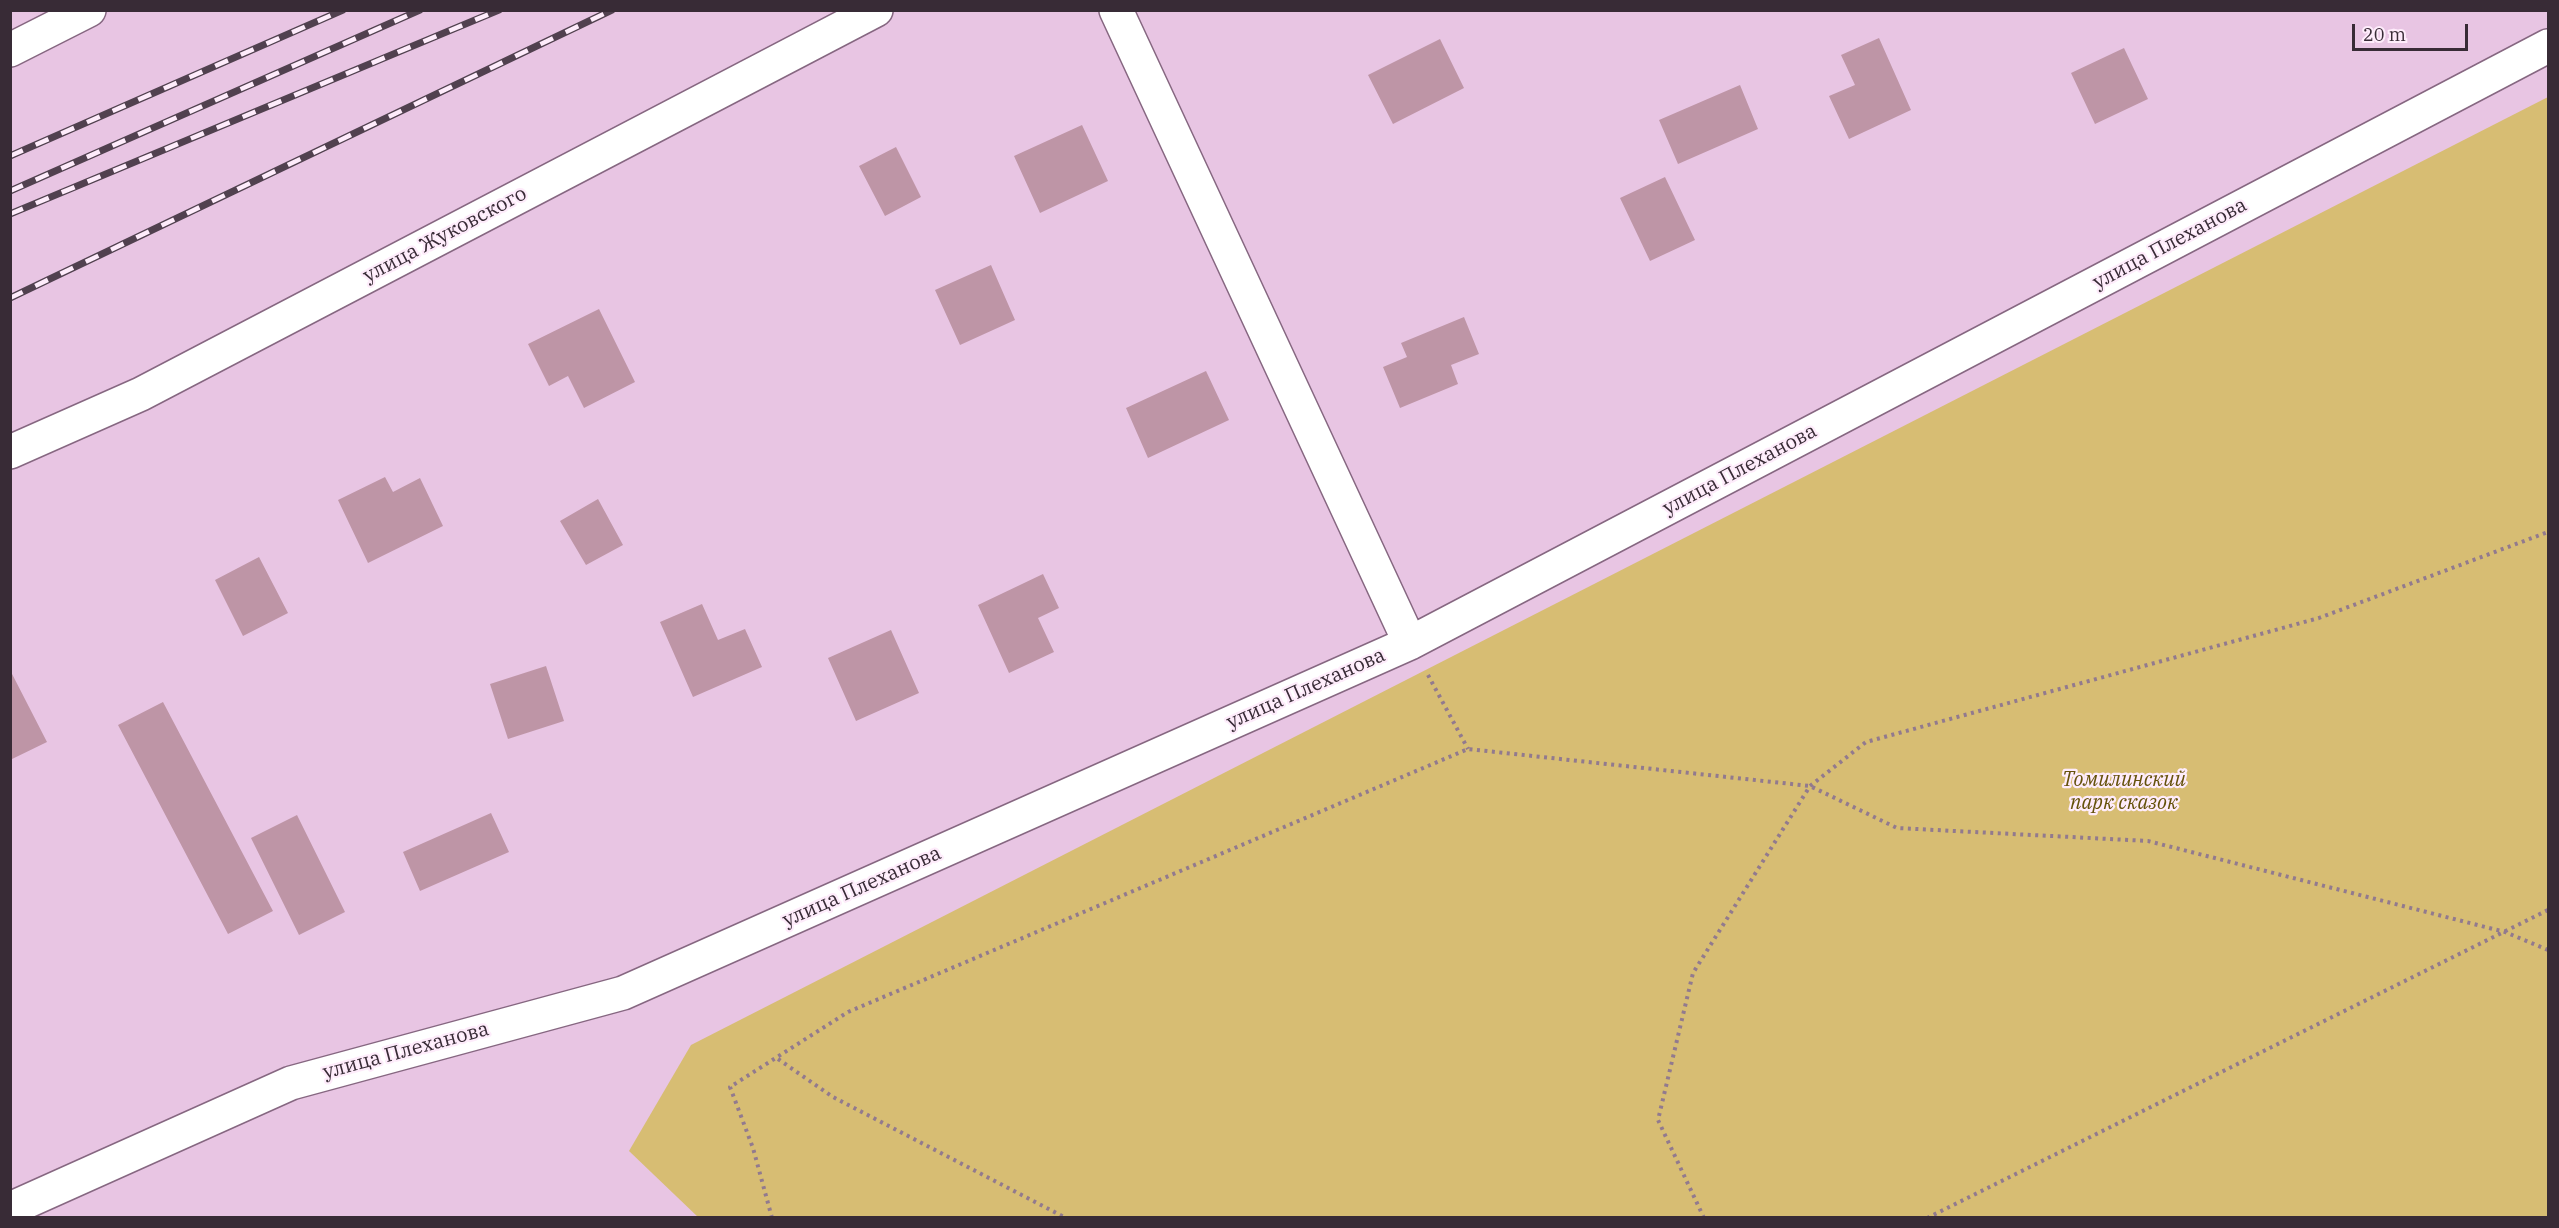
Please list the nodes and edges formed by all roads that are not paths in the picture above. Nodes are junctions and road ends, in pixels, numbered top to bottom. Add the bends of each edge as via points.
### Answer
1 (89, 10) edge
2 (876, 10) edge
3 (1116, 10) edge
4 (2548, 46) edge
5 (10, 50) edge
6 (10, 452) edge
7 (1410, 643) junction
8 (10, 1209) edge

1 - 5 street
2 - 6 street, улица Жуковского via 141,394
3 - 7 street
4 - 7 street, улица Плеханова
7 - 8 street, улица Плеханова via 623,993 291,1083

